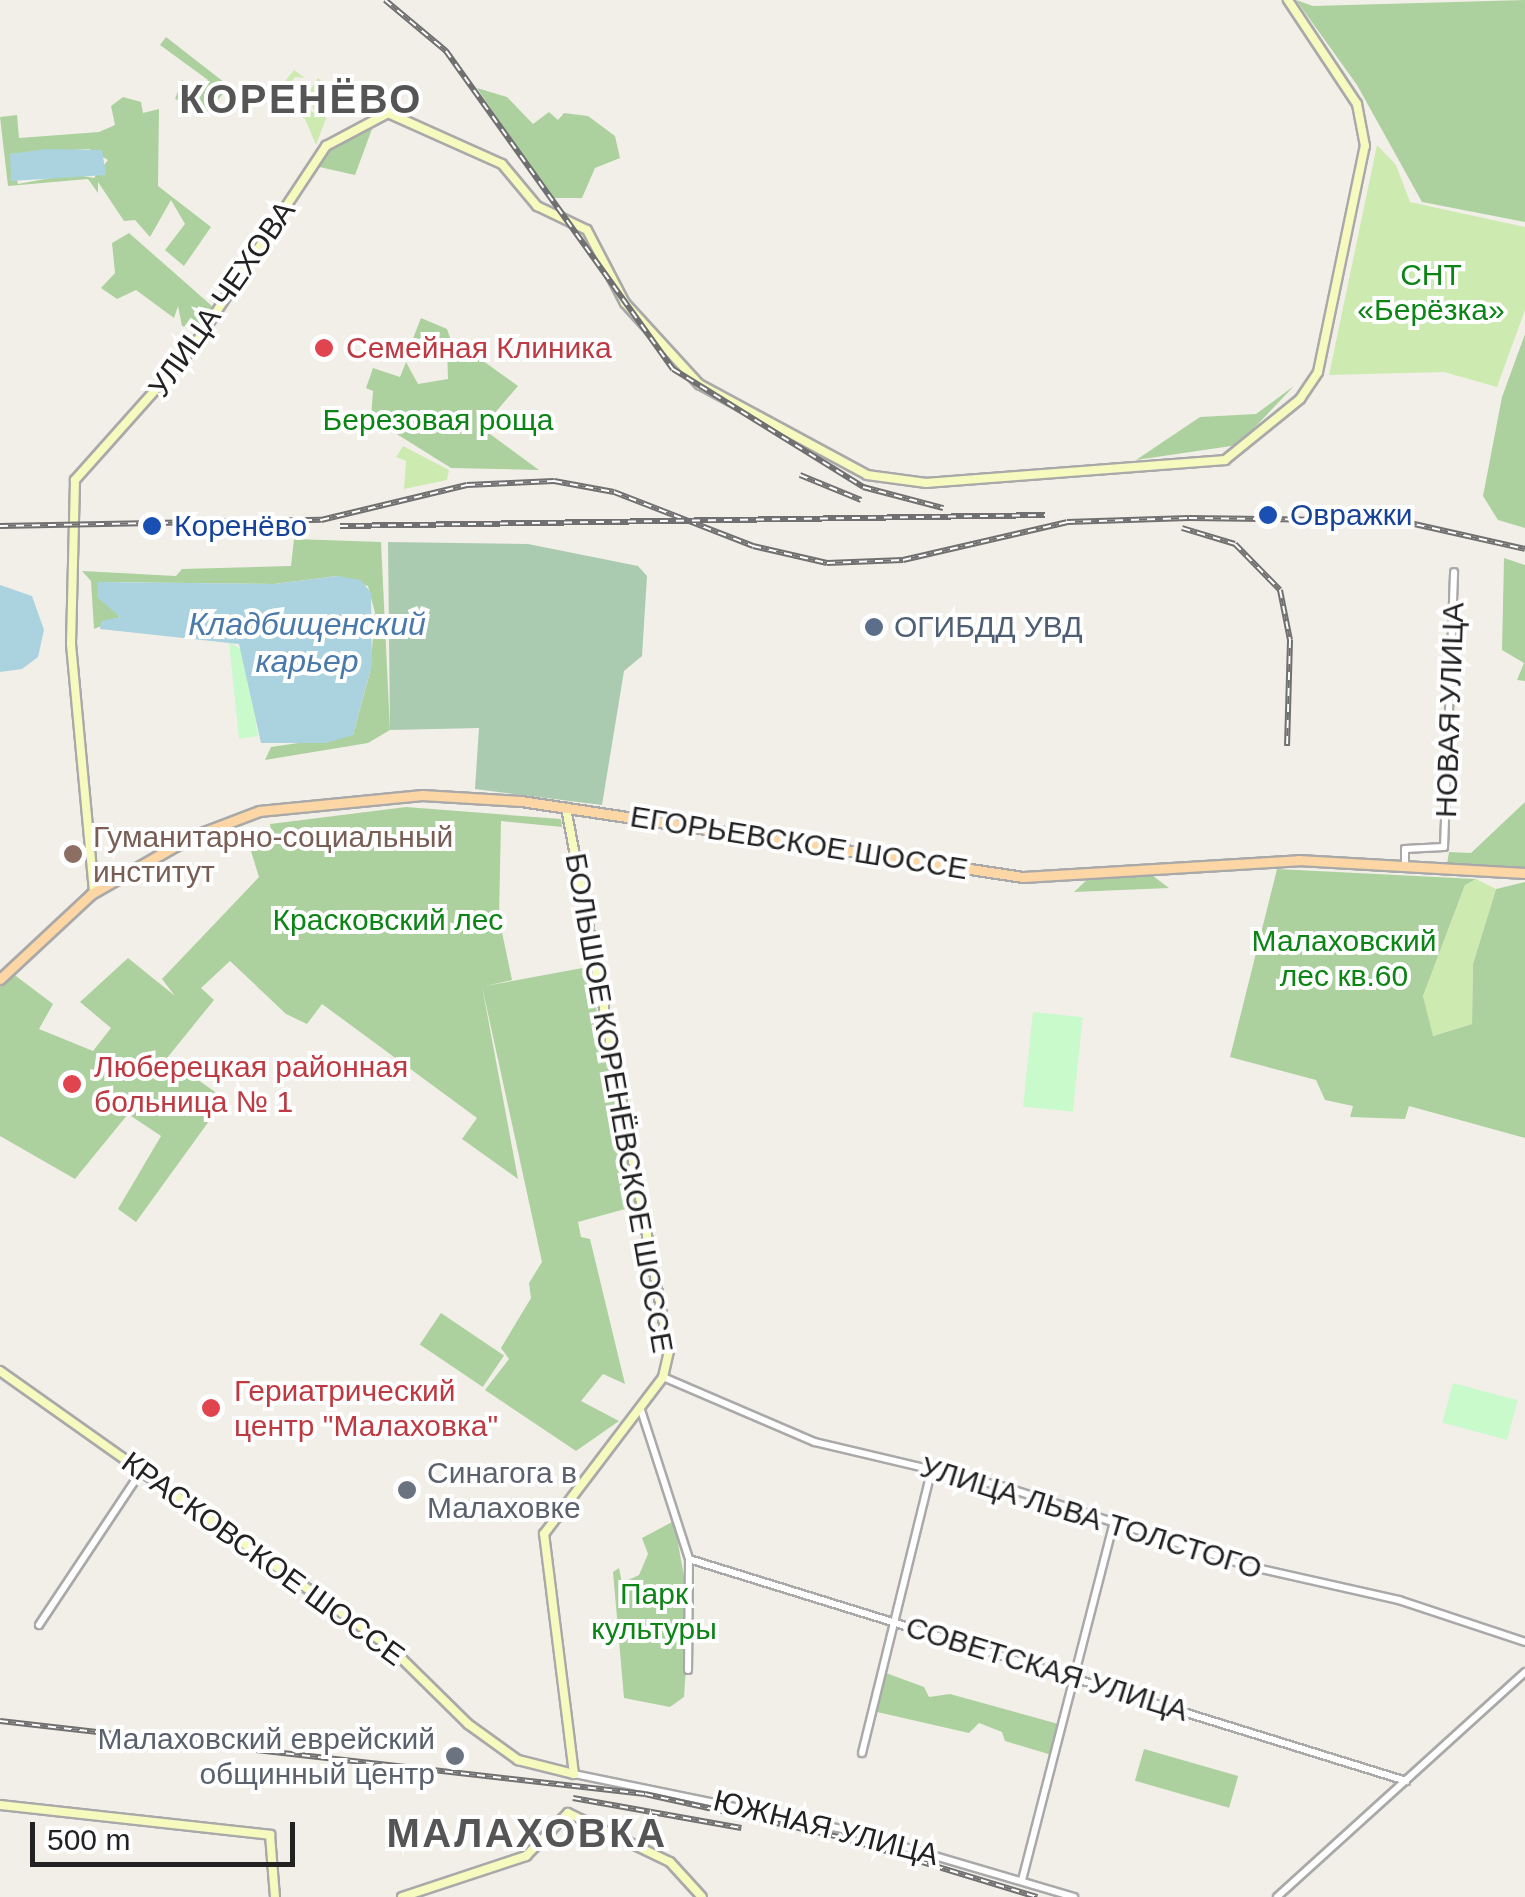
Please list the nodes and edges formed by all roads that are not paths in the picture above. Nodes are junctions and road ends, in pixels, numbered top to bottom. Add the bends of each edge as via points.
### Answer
1 (1288, 0) edge
2 (1454, 572) dead end
3 (566, 808) junction
4 (1405, 866) junction
5 (1525, 873) edge
6 (94, 892) junction
7 (0, 979) edge
8 (0, 1371) edge
9 (663, 1377) junction
10 (640, 1407) junction
11 (932, 1468) junction
12 (142, 1470) junction
13 (1114, 1522) junction
14 (689, 1559) junction
15 (895, 1621) junction
16 (39, 1625) dead end
17 (1525, 1642) edge
18 (688, 1670) dead end
19 (1525, 1672) edge
20 (1074, 1677) junction
21 (862, 1753) dead end
22 (574, 1774) junction
23 (1406, 1780) junction
24 (0, 1805) edge
25 (1022, 1880) junction
26 (272, 1895) edge
27 (402, 1897) edge
28 (702, 1897) edge
29 (1074, 1897) edge
30 (1277, 1897) edge

1 - 6 main road, УЛИЦА ЧЕХОВА via 1358,104 1365,146 1318,372 1300,399 1225,460 978,473 926,483 850,470 699,384 625,302 587,230 558,219 502,164 388,112 326,146 187,354 83,465 69,521 72,654
2 - 4 street, НОВАЯ УЛИЦА via 1444,847 1405,849
3 - 4 main road, ЕГОРЬЕВСКОЕ ШОССЕ via 1023,877 1273,860
3 - 6 main road, ЕГОРЬЕВСКОЕ ШОССЕ via 425,794 260,811 192,836
3 - 9 main road, БОЛЬШОЕ КОРЕНЁВСКОЕ ШОССЕ via 666,1331
4 - 5 main road, ЕГОРЬЕВСКОЕ ШОССЕ
6 - 7 main road, ЕГОРЬЕВСКОЕ ШОССЕ
8 - 12 main road, КРАСКОВСКОЕ ШОССЕ
9 - 10 main road, БОЛЬШОЕ КОРЕНЁВСКОЕ ШОССЕ
9 - 11 street, УЛИЦА ЛЬВА ТОЛСТОГО via 816,1442
10 - 14 street
10 - 22 main road, БОЛЬШОЕ КОРЕНЁВСКОЕ ШОССЕ via 544,1534
11 - 13 street, УЛИЦА ЛЬВА ТОЛСТОГО
11 - 15 street
12 - 16 street
12 - 22 main road, КРАСКОВСКОЕ ШОССЕ via 406,1660 450,1708 506,1751 538,1769
13 - 17 street, УЛИЦА ЛЬВА ТОЛСТОГО
13 - 20 street
14 - 15 street, СОВЕТСКАЯ УЛИЦА
14 - 18 street
15 - 20 street, СОВЕТСКАЯ УЛИЦА
15 - 21 street
19 - 23 street
20 - 23 street, СОВЕТСКАЯ УЛИЦА
20 - 25 street
22 - 25 street, ЮЖНАЯ УЛИЦА via 756,1808
23 - 30 street
24 - 26 main road via 274,1838
25 - 29 street, ЮЖНАЯ УЛИЦА
27 - 28 main road via 526,1856 562,1814 578,1814 670,1862

